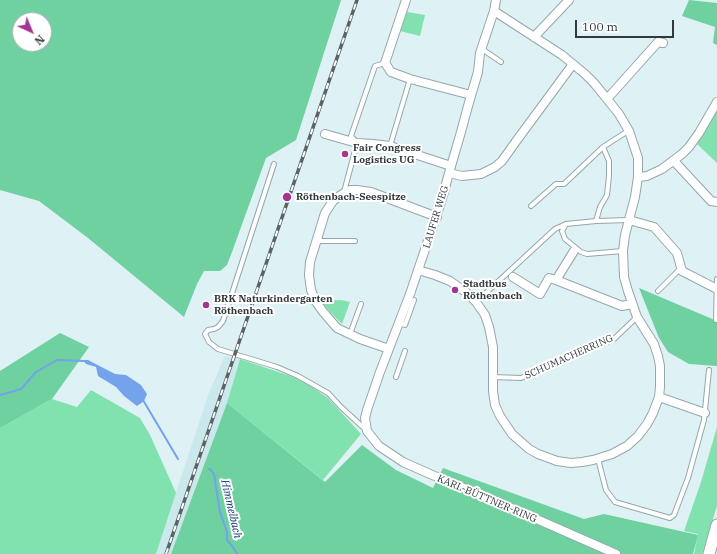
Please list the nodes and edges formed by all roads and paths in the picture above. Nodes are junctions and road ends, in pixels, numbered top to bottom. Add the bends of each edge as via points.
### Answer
1 (406, 0) edge
2 (496, 0) edge
3 (569, 0) edge
4 (494, 11) junction
5 (534, 37) junction
6 (663, 43) dead end
7 (481, 49) junction
8 (501, 62) dead end
9 (384, 63) junction
10 (573, 64) junction
11 (410, 80) junction
12 (471, 95) junction
13 (607, 99) junction
14 (717, 102) edge
15 (629, 130) junction
16 (324, 134) dead end
17 (357, 143) junction
18 (390, 146) junction
19 (603, 147) junction
20 (674, 161) junction
21 (274, 164) dead end
22 (450, 169) junction
23 (638, 177) junction
24 (344, 193) junction
25 (717, 202) edge
26 (531, 206) dead end
27 (437, 217) junction
28 (629, 220) junction
29 (596, 221) junction
30 (566, 224) junction
31 (317, 241) junction
32 (355, 241) dead end
33 (574, 251) dead end
34 (623, 251) junction
35 (681, 268) junction
36 (418, 270) junction
37 (513, 277) dead end
38 (556, 280) junction
39 (717, 280) edge
40 (717, 288) edge
41 (658, 291) dead end
42 (414, 300) dead end
43 (476, 302) junction
44 (361, 304) dead end
45 (632, 304) junction
46 (637, 317) junction
47 (716, 320) edge
48 (399, 322) junction
49 (350, 334) junction
50 (389, 349) junction
51 (405, 351) dead end
52 (709, 370) dead end
53 (396, 377) dead end
54 (492, 377) junction
55 (659, 398) junction
56 (705, 413) junction
57 (367, 430) junction
58 (598, 459) junction
59 (717, 525) edge
60 (616, 554) edge
61 (709, 554) edge

1 - 9 street
2 - 4 street, LAUFER WEG
3 - 5 street
4 - 5 street
4 - 7 street, LAUFER WEG
5 - 10 street
6 - 13 street via 658,42
7 - 8 lane
7 - 12 street, LAUFER WEG
9 - 11 street via 391,72
9 - 17 lane via 375,66 353,129 351,136
10 - 13 street
10 - 22 street via 495,167 481,174 462,176
11 - 12 street
11 - 18 lane
12 - 22 street, LAUFER WEG
13 - 15 street
14 - 20 street via 689,147
15 - 19 lane
15 - 23 street via 638,158
16 - 17 street
17 - 18 street
17 - 24 lane
18 - 22 street
19 - 26 lane via 564,184 556,184
19 - 29 lane via 609,161 609,176 607,195
20 - 23 street via 647,176
20 - 25 street via 711,201
21 - 57 lane via 223,321 205,334 209,342 218,349 277,367 328,393
22 - 27 street, LAUFER WEG
23 - 28 street
24 - 27 street via 350,190 371,192
24 - 31 street via 333,201 326,213
27 - 36 street, LAUFER WEG
28 - 29 lane
28 - 34 street
28 - 35 street via 654,227 677,253
29 - 30 lane
30 - 34 lane via 562,231 565,240 581,252 587,254
30 - 43 lane via 555,229
31 - 32 lane
31 - 49 street via 308,275 313,296 330,321
33 - 38 street
34 - 45 street via 624,277
35 - 40 street via 682,271
35 - 41 lane
36 - 43 street via 450,282 467,292
36 - 48 street, LAUFER WEG
37 - 38 street via 540,294 549,278
38 - 45 street via 622,306
39 - 40 lane
40 - 47 lane
42 - 48 lane via 405,325
43 - 54 street via 485,315 491,333
44 - 49 lane
45 - 46 street
46 - 54 lane, SCHUMACHERRING via 614,339 534,373 520,378
46 - 55 street via 654,344 658,356 661,377
48 - 50 street, LAUFER WEG
49 - 50 street
50 - 57 street, LAUFER WEG via 367,410
51 - 53 lane
52 - 56 lane
54 - 58 street via 500,416 512,434 529,448 557,461 571,463
55 - 56 street
55 - 58 street via 647,424 638,436 627,446
56 - 58 lane via 688,478 674,515 670,518 614,502 606,490
57 - 60 street, KARL-BÜTTNER-RING via 379,446 403,462
59 - 61 main road

